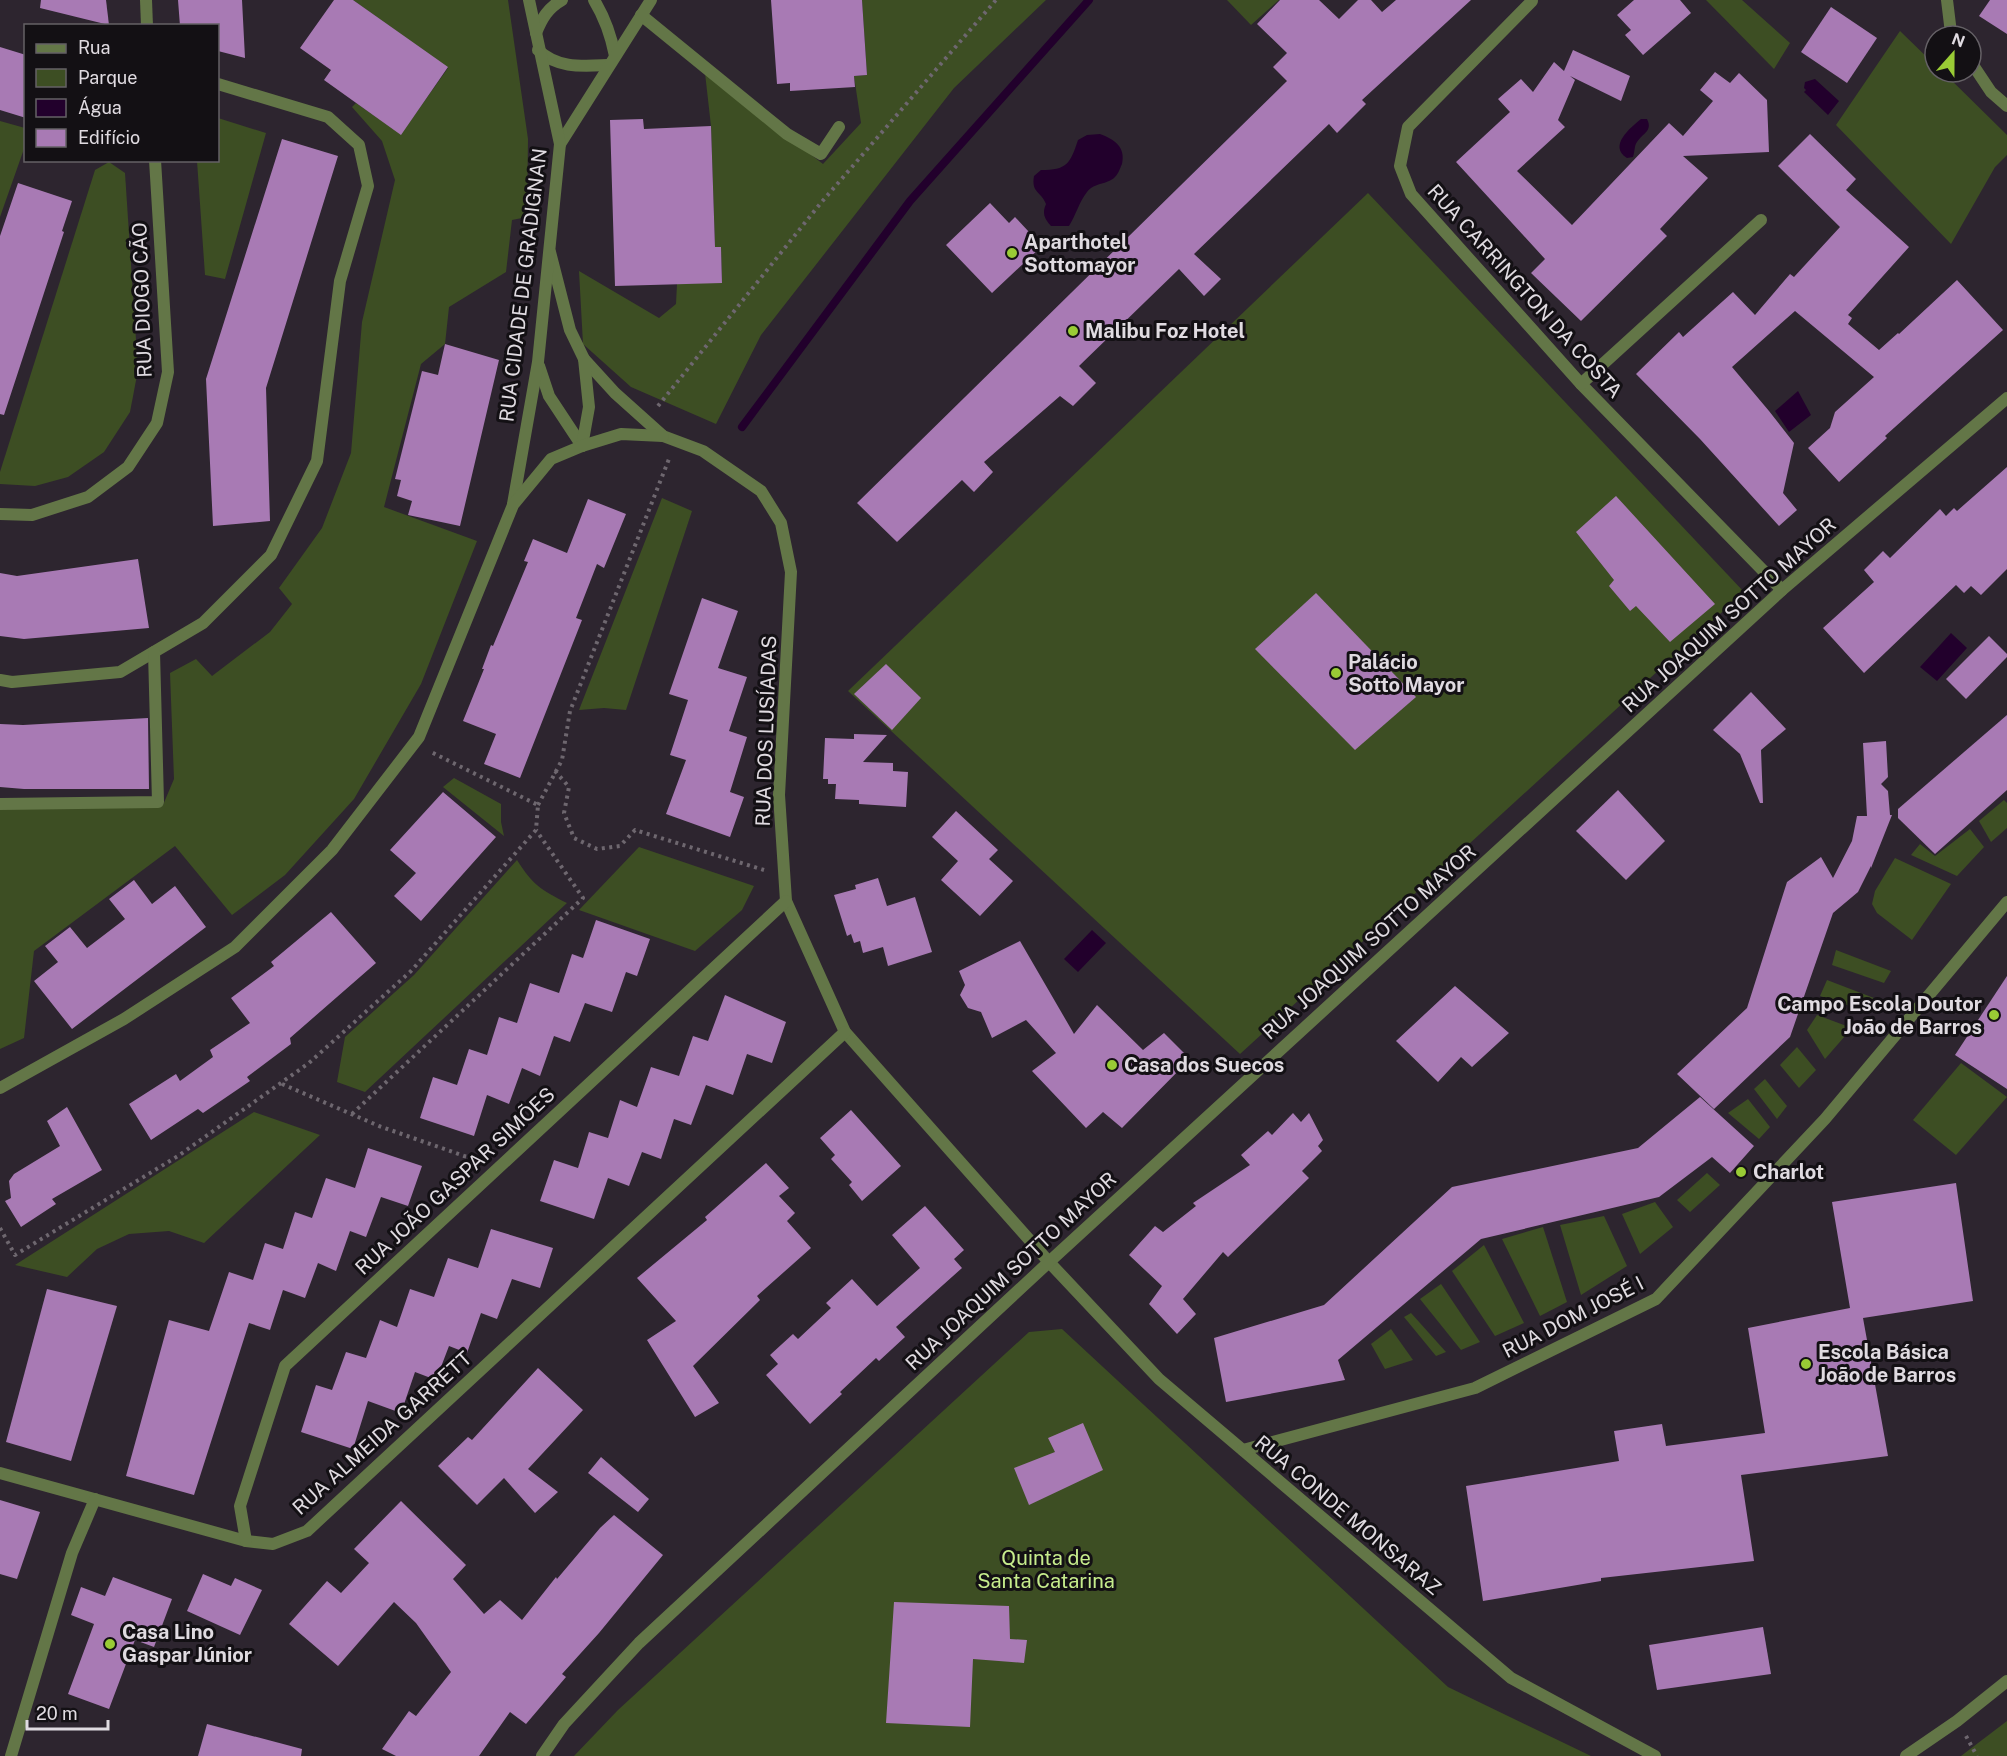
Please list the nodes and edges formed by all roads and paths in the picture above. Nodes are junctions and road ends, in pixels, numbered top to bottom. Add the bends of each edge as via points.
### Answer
1 (146, 0) edge
2 (529, 0) edge
3 (562, 0) edge
4 (594, 0) edge
5 (651, 0) edge
6 (996, 0) edge
7 (1947, 0) edge
8 (1532, 1) edge
9 (641, 15) junction
10 (147, 24) edge
11 (1950, 24) edge
12 (536, 33) junction
13 (538, 50) junction
14 (612, 60) junction
15 (1983, 80) edge
16 (219, 84) edge
17 (2007, 105) edge
18 (839, 127) dead end
19 (560, 144) junction
20 (155, 162) edge
21 (1761, 220) dead end
22 (550, 252) junction
23 (584, 359) junction
24 (538, 362) junction
25 (1581, 384) junction
26 (2007, 398) edge
27 (646, 421) junction
28 (663, 436) junction
29 (676, 440) junction
30 (582, 446) junction
31 (513, 505) junction
32 (0, 514) edge
33 (1782, 590) junction
34 (154, 652) junction
35 (0, 680) edge
36 (414, 744) junction
37 (555, 771) junction
38 (0, 804) edge
39 (538, 805) junction
40 (536, 830) junction
41 (785, 877) junction
42 (786, 901) junction
43 (2007, 902) edge
44 (844, 1032) junction
45 (281, 1083) junction
46 (0, 1088) edge
47 (352, 1114) junction
48 (464, 1156) dead end
49 (0, 1228) edge
50 (1049, 1262) junction
51 (1243, 1450) junction
52 (0, 1473) edge
53 (95, 1499) junction
54 (246, 1540) junction
55 (2007, 1681) edge
56 (11, 1756) edge
57 (542, 1756) edge
58 (1655, 1756) edge
59 (1906, 1756) edge

1 - 10 street
2 - 12 street, RUA CIDADE DE GRADIGNAN
3 - 12 street via 544,15
4 - 14 street via 611,36
5 - 9 street
6 - 27 path via 820,204
7 - 11 street
8 - 25 street, RUA CARRINGTON DA COSTA via 1408,127 1400,166 1411,194
9 - 14 street
9 - 18 street via 787,134 821,154
12 - 13 street, RUA CIDADE DE GRADIGNAN
13 - 14 street via 546,58 568,66
13 - 19 street, RUA CIDADE DE GRADIGNAN
14 - 19 street
15 - 17 street
16 - 34 street via 328,117 359,145 369,186 340,282 317,461 271,555 203,622
19 - 22 street, RUA CIDADE DE GRADIGNAN
20 - 32 street, RUA DIOGO CÃO via 168,372 156,423 128,467 88,497 32,515
21 - 25 street
22 - 23 street, RUA DOS LUSÍADAS via 570,330
22 - 24 street, RUA CIDADE DE GRADIGNAN
23 - 27 street, RUA DOS LUSÍADAS
23 - 30 street via 589,407
24 - 30 street via 549,396
24 - 31 street, RUA CIDADE DE GRADIGNAN
25 - 33 street, RUA CARRINGTON DA COSTA
26 - 33 street, RUA JOAQUIM SOTTO MAYOR
27 - 28 street, RUA DOS LUSÍADAS
28 - 29 street, RUA DOS LUSÍADAS
28 - 30 street via 621,434
29 - 37 path via 570,711 562,760
29 - 41 street, RUA DOS LUSÍADAS via 703,451 761,491 781,524 791,572 779,795
30 - 31 street via 551,459
31 - 36 street
33 - 50 street, RUA JOAQUIM SOTTO MAYOR
34 - 35 street via 120,672
34 - 38 street via 158,802
36 - 39 path
36 - 46 street via 332,850 235,947 124,1019
37 - 39 path
37 - 41 path via 569,788 564,813 574,838 597,849 620,846 635,830
39 - 40 path
40 - 45 path via 411,970 309,1063
40 - 47 path via 583,898
41 - 42 street, RUA DOS LUSÍADAS
42 - 44 street, RUA DOS LUSÍADAS
42 - 54 street, RUA JOÃO GASPAR SIMÕES via 285,1366 240,1506
43 - 51 street, RUA DOM JOSÉ I via 1825,1119 1656,1299 1475,1388
44 - 50 street, RUA DOS LUSÍADAS
44 - 54 street, RUA ALMEIDA GARRETT via 307,1531 273,1544
45 - 47 path
45 - 49 path via 178,1156 15,1255
47 - 48 path
50 - 51 street, RUA CONDE MONSARAZ via 1159,1379
50 - 57 street, RUA JOAQUIM SOTTO MAYOR via 639,1643 564,1724
51 - 58 street, RUA CONDE MONSARAZ via 1511,1678
52 - 53 street, RUA ALMEIDA GARRETT
53 - 54 street, RUA ALMEIDA GARRETT
53 - 56 street via 72,1553
55 - 59 street

